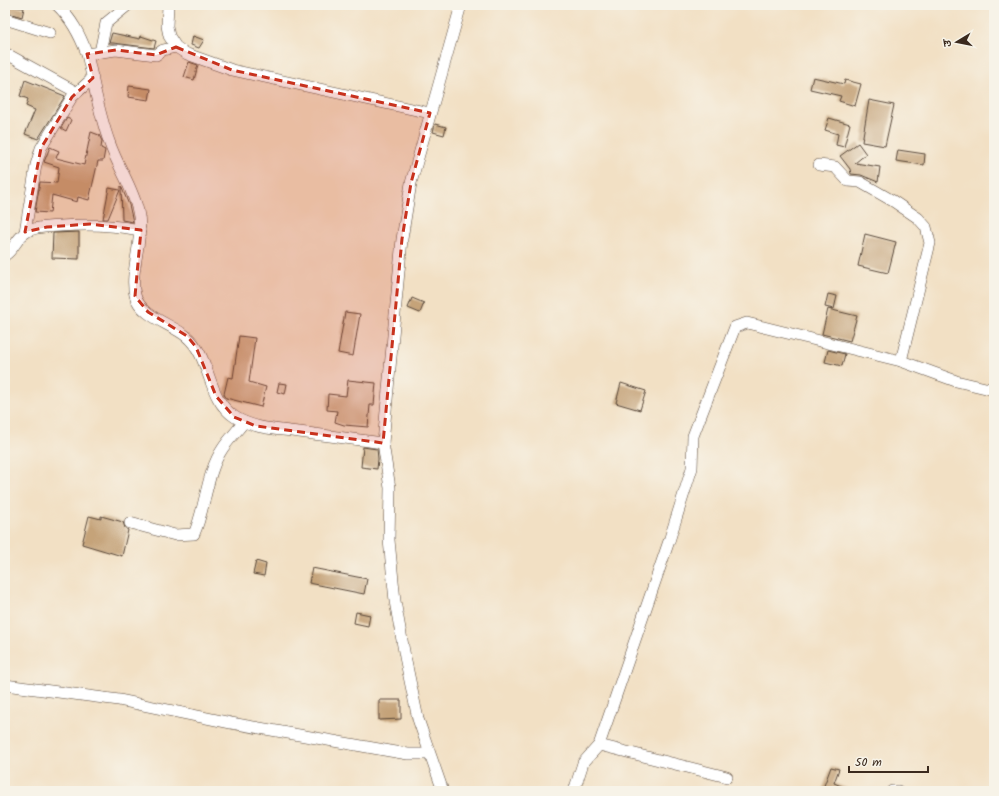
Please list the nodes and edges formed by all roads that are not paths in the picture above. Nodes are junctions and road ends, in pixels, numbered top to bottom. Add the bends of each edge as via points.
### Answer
1 (57, 5) edge
2 (128, 5) edge
3 (168, 5) edge
4 (461, 5) edge
5 (5, 19) edge
6 (50, 33) dead end
7 (176, 47) junction
8 (100, 52) junction
9 (5, 53) edge
10 (87, 54) junction
11 (93, 78) junction
12 (76, 92) junction
13 (430, 113) junction
14 (819, 164) dead end
15 (140, 230) junction
16 (25, 232) junction
17 (5, 255) edge
18 (901, 361) junction
19 (994, 390) edge
20 (244, 422) junction
21 (383, 443) junction
22 (130, 523) dead end
23 (5, 685) edge
24 (599, 745) junction
25 (429, 754) junction
26 (727, 777) dead end
27 (443, 791) edge
28 (574, 791) edge
29 (892, 791) edge
30 (898, 791) edge

1 - 10 street via 73,22
2 - 8 street via 106,24
3 - 7 street via 167,26 169,36
4 - 13 street
5 - 6 street
7 - 8 street via 163,50 156,56 116,50
7 - 13 street via 187,54 232,70
8 - 10 street
9 - 12 street
10 - 11 street
11 - 12 street
11 - 15 street via 110,145 139,212
12 - 16 street via 39,155
13 - 21 street via 411,182 402,239
14 - 18 street via 835,167 848,181 860,182 893,201 918,218 926,227 930,243
15 - 16 street via 90,224 48,226 32,228
15 - 20 street via 134,286 140,306 187,336 204,362 216,396 224,408
16 - 17 street via 13,249
18 - 19 street via 956,381
18 - 24 street via 747,323 735,327 693,436 692,468
20 - 21 street via 256,426
20 - 22 street via 222,449 211,476 201,519 194,534 175,535
21 - 25 street via 390,488 389,540 395,601 418,719
23 - 25 street via 119,700 390,751
24 - 26 street
24 - 28 street via 583,763
25 - 27 street
29 - 30 street

